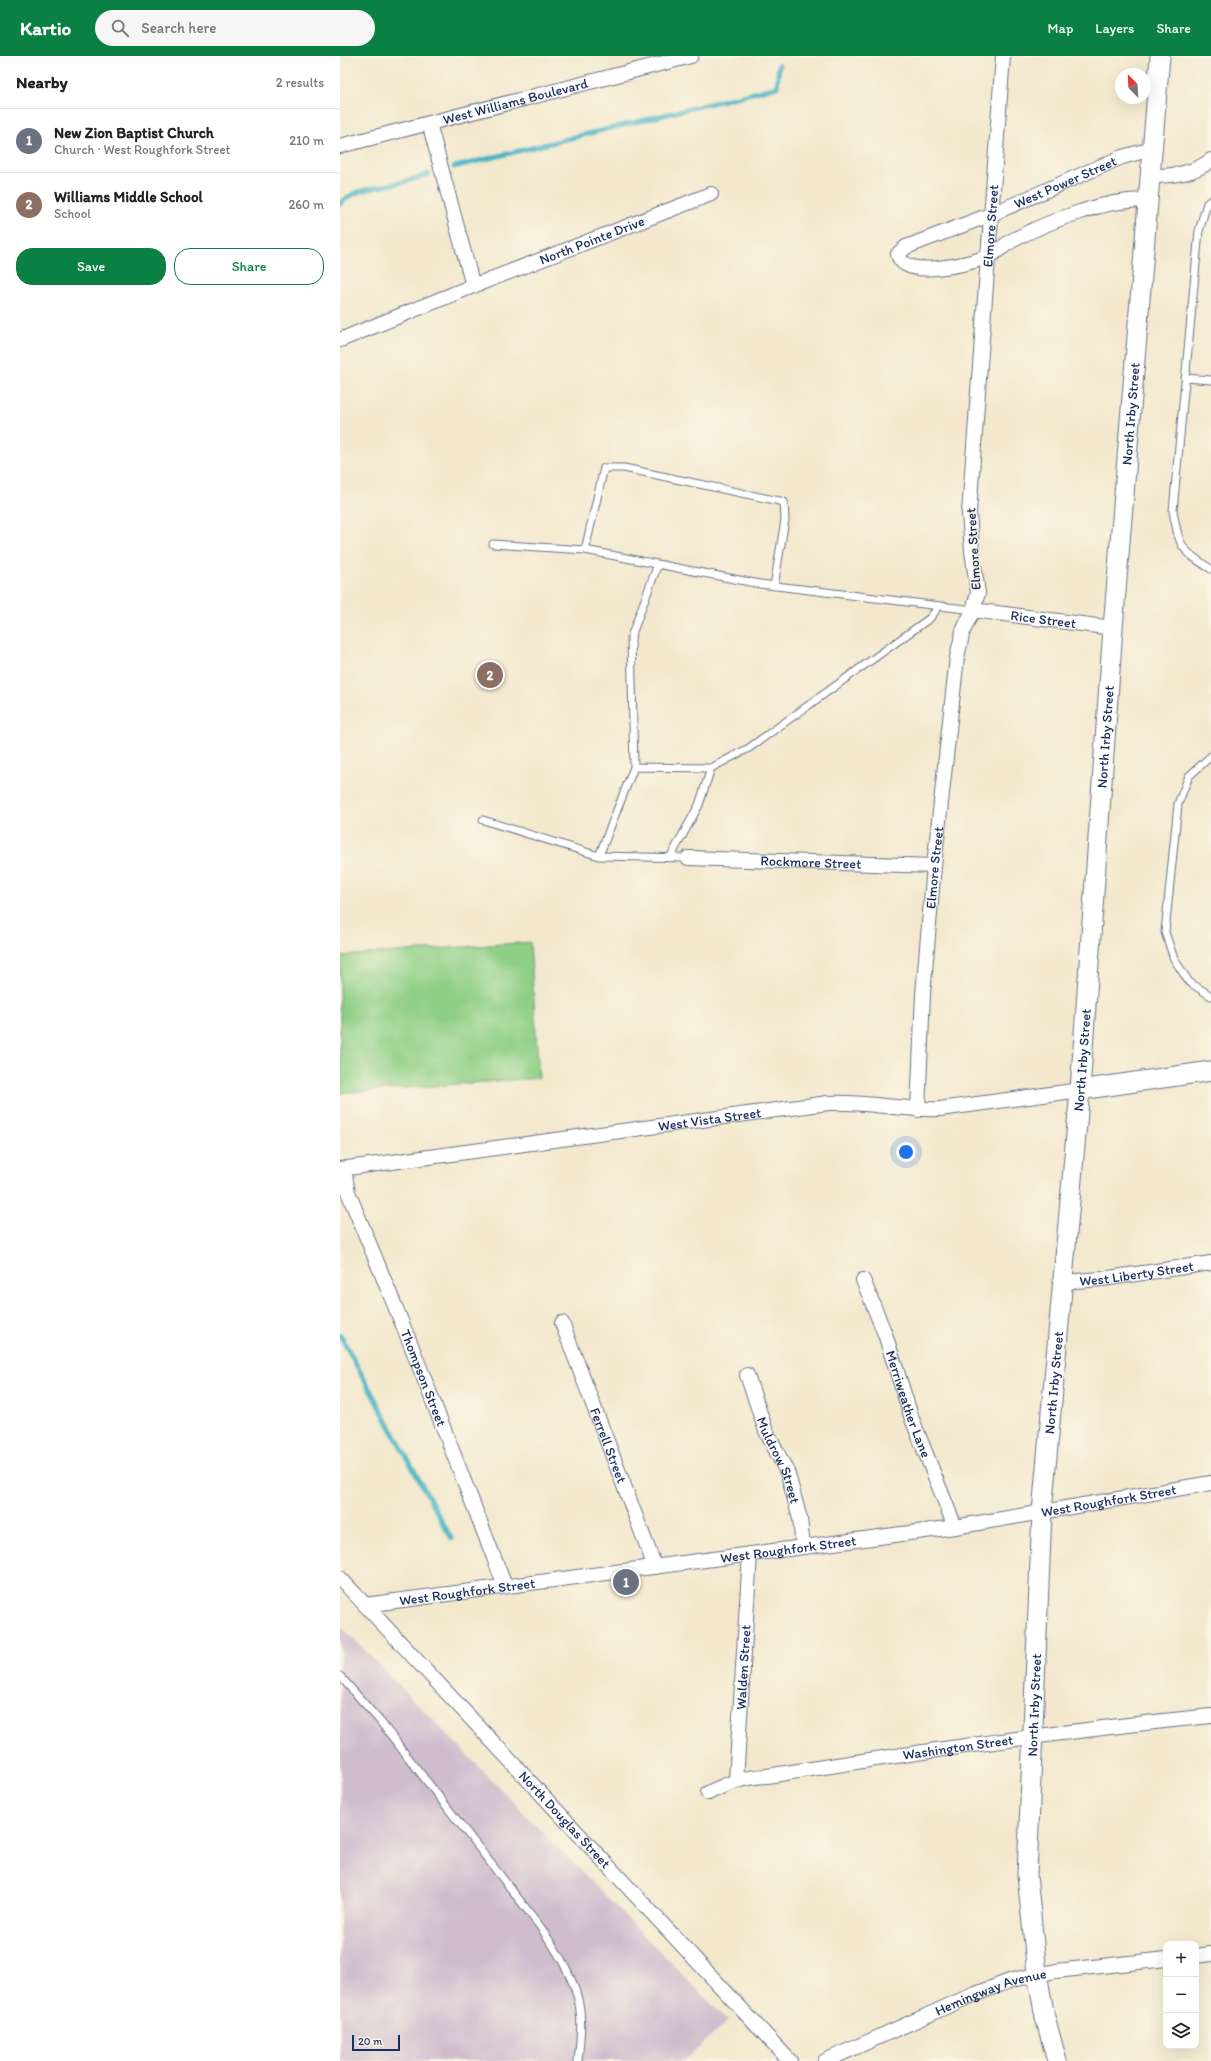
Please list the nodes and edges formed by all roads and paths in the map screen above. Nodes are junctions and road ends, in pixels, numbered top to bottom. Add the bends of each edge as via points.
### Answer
1 (691, 56) edge
2 (1003, 56) edge
3 (1160, 56) edge
4 (429, 123) junction
5 (340, 146) edge
6 (1152, 148) junction
7 (1211, 160) edge
8 (1150, 176) junction
9 (710, 194) dead end
10 (1148, 200) junction
11 (1211, 200) edge
12 (992, 214) junction
13 (988, 256) junction
14 (473, 286) junction
15 (340, 340) edge
16 (1185, 378) junction
17 (1211, 380) edge
18 (493, 544) dead end
19 (585, 550) junction
20 (658, 564) junction
21 (1211, 569) edge
22 (774, 586) junction
23 (940, 606) junction
24 (973, 610) junction
25 (1113, 628) junction
26 (1211, 756) edge
27 (634, 767) junction
28 (711, 768) junction
29 (483, 820) dead end
30 (600, 856) junction
31 (670, 858) junction
32 (688, 858) joint
33 (934, 866) junction
34 (1211, 996) edge
35 (1211, 1071) edge
36 (1080, 1090) junction
37 (918, 1110) junction
38 (342, 1169) edge
39 (1211, 1263) edge
40 (862, 1280) dead end
41 (1062, 1282) junction
42 (562, 1323) dead end
43 (747, 1375) dead end
44 (1211, 1483) edge
45 (1042, 1512) junction
46 (955, 1527) junction
47 (803, 1548) junction
48 (750, 1554) junction
49 (655, 1567) junction
50 (340, 1578) edge
51 (505, 1586) junction
52 (365, 1605) junction
53 (340, 1676) edge
54 (1211, 1716) edge
55 (1032, 1738) junction
56 (736, 1780) junction
57 (708, 1793) dead end
58 (1211, 1954) edge
59 (1199, 1956) edge
60 (1163, 1959) edge
61 (1037, 1974) junction
62 (578, 2061) edge
63 (790, 2061) edge
64 (825, 2061) edge
65 (1057, 2061) edge

1 - 4 street, West Williams Boulevard
2 - 12 street, Elmore Street
3 - 6 main road, North Irby Street
4 - 5 street, West Williams Boulevard
4 - 14 street
6 - 8 main road, North Irby Street
6 - 12 street, West Power Street via 1122,157
7 - 8 street via 1176,176
8 - 10 main road, North Irby Street
9 - 14 street, North Pointe Drive
10 - 13 street, West Power Street via 1125,200 1080,212 1014,239
10 - 25 main road, North Irby Street
11 - 16 lane via 1206,203 1199,231
12 - 13 street, Elmore Street
12 - 13 street, West Power Street via 906,247 898,254 903,263 931,269
13 - 24 street, Elmore Street via 969,513 978,593
14 - 15 street, North Pointe Drive
16 - 17 lane
16 - 21 lane via 1172,511 1178,542 1190,556
18 - 19 lane
19 - 20 lane
19 - 22 lane via 604,468 624,468 784,502 786,520
20 - 22 lane
20 - 27 lane via 631,637
22 - 23 lane
23 - 24 lane
23 - 28 lane via 930,618 762,739
24 - 25 street, Rice Street
24 - 33 street, Elmore Street via 963,631 957,657
25 - 36 main road, North Irby Street
26 - 34 lane via 1188,776 1178,804 1165,932 1174,959 1189,982
27 - 28 lane
27 - 30 lane
28 - 31 lane via 699,805
29 - 30 lane
30 - 31 lane
31 - 32 lane
32 - 33 street, Rockmore Street
33 - 37 street, Elmore Street via 923,994
35 - 36 main road
36 - 37 street, West Vista Street
36 - 41 main road, North Irby Street
37 - 38 street, West Vista Street via 867,1103 828,1103
38 - 51 street, Thompson Street via 348,1192
39 - 41 street, West Liberty Street via 1102,1279
40 - 46 street, Merriweather Lane via 885,1334 912,1419
41 - 45 main road, North Irby Street
42 - 49 street, Ferrell Street
43 - 47 street, Muldrow Street via 764,1424 788,1474 800,1519
44 - 45 street, West Roughfork Street
45 - 46 street, West Roughfork Street
45 - 55 main road, North Irby Street
46 - 47 street, West Roughfork Street
47 - 48 street, West Roughfork Street
48 - 49 street, West Roughfork Street
48 - 56 street, Walden Street
49 - 51 street, West Roughfork Street
50 - 52 street, North Douglas Street
51 - 52 street, West Roughfork Street
52 - 63 street, North Douglas Street
53 - 62 lane via 379,1720 559,1954 578,1999 581,2037
54 - 55 street, Washington Street via 1112,1726
55 - 56 street, Washington Street via 897,1755
55 - 61 main road, North Irby Street via 1027,1875
56 - 57 street, Washington Street
58 - 59 street
60 - 61 street, Hemingway Avenue
61 - 64 street, Hemingway Avenue via 1012,1980 968,1997
61 - 65 main road, North Irby Street

